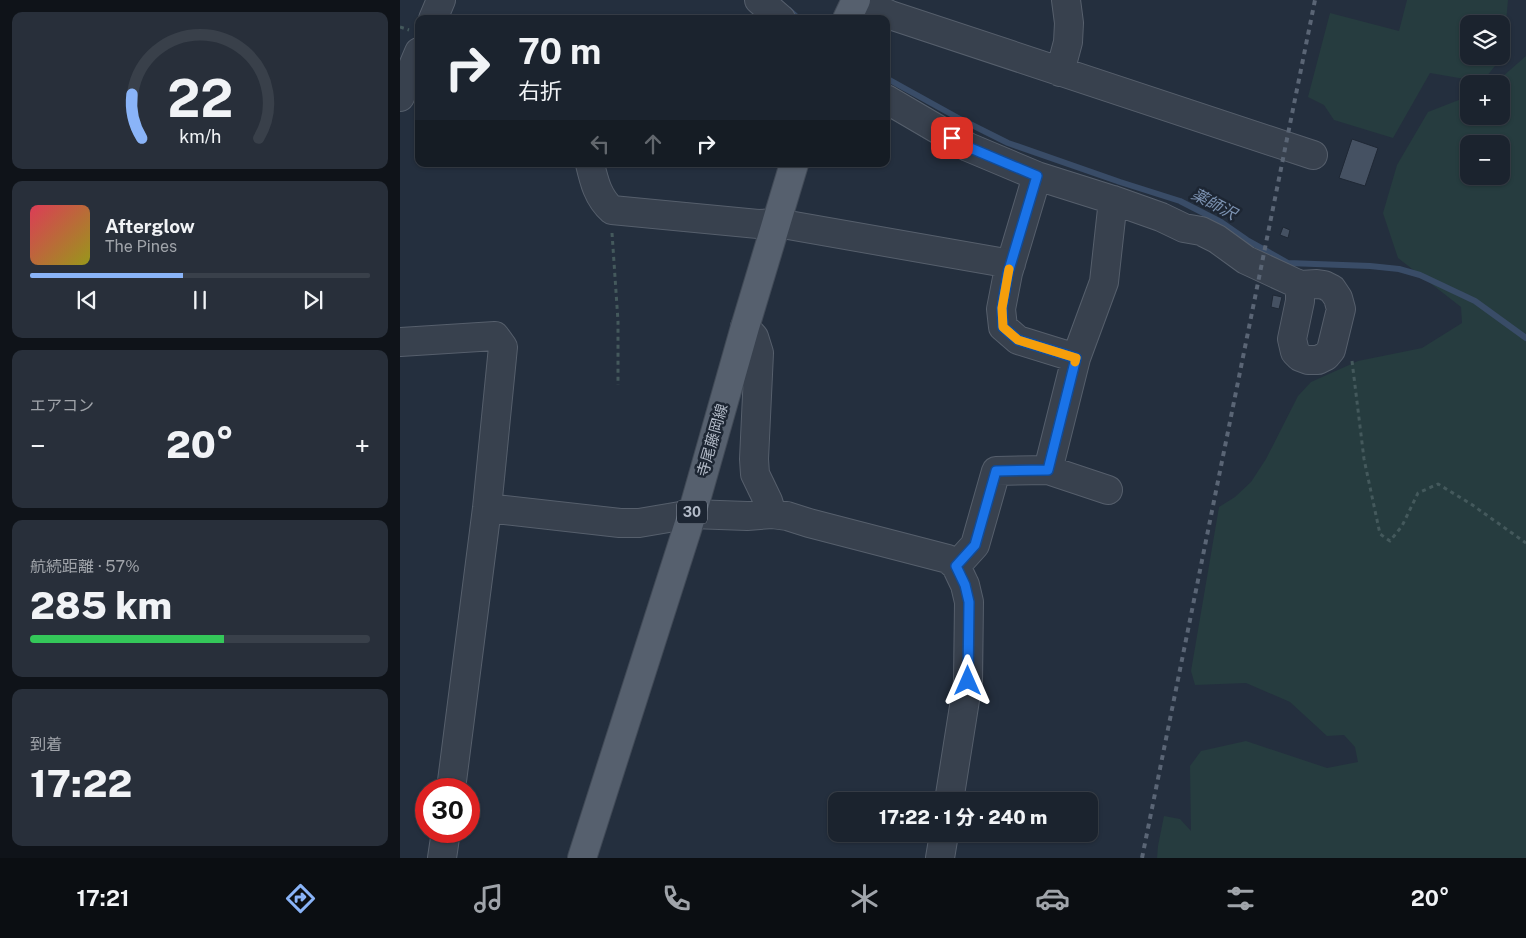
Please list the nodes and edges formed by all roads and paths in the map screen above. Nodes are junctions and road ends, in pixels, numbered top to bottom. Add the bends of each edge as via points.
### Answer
1 (441, 0) edge
2 (759, 0) edge
3 (857, 0) edge
4 (1066, 0) edge
5 (435, 15) edge
6 (776, 15) edge
7 (849, 15) edge
8 (415, 61) edge
9 (1060, 72) junction
10 (400, 97) edge
11 (890, 100) edge
12 (1313, 155) dead end
13 (591, 167) edge
14 (793, 167) edge
15 (1037, 176) junction
16 (1113, 200) junction
17 (612, 210) junction
18 (777, 223) junction
19 (1011, 264) junction
20 (1300, 285) dead end
21 (745, 327) junction
22 (400, 342) edge
23 (1352, 356) dead end
24 (1076, 358) junction
25 (618, 385) dead end
26 (1048, 470) junction
27 (1108, 490) dead end
28 (487, 508) junction
29 (692, 514) junction
30 (772, 514) junction
31 (1526, 543) edge
32 (956, 566) junction
33 (452, 778) edge
34 (950, 792) edge
35 (943, 842) edge
36 (444, 843) edge
37 (442, 858) edge
38 (582, 858) edge
39 (940, 858) edge

1 - 5 street
2 - 6 street
3 - 7 main road
3 - 9 street via 890,15
4 - 9 street via 1068,42
8 - 10 street
9 - 12 street
11 - 15 street via 968,147
13 - 17 street via 599,193
14 - 18 main road, 寺尾藤岡線 / 30
15 - 16 street
15 - 19 street
16 - 20 street via 1184,228 1202,231 1246,260
16 - 24 street via 1104,282
17 - 18 street
17 - 25 path
18 - 19 street
18 - 21 main road, 寺尾藤岡線 / 30
19 - 24 street via 1002,308 1003,327 1018,340
21 - 29 main road, 寺尾藤岡線 / 30
21 - 30 street via 754,337 759,354 755,474
22 - 28 street via 495,336 503,347
23 - 31 path via 1364,460 1380,534 1390,541 1402,526 1418,493 1438,484
24 - 26 street
26 - 27 street
26 - 32 street via 996,471 975,545
28 - 29 street via 620,523
28 - 33 street
29 - 30 street
29 - 38 main road, 寺尾藤岡線 / 30
30 - 32 street via 948,559
32 - 34 street via 969,602 968,681
35 - 39 street
36 - 37 street

